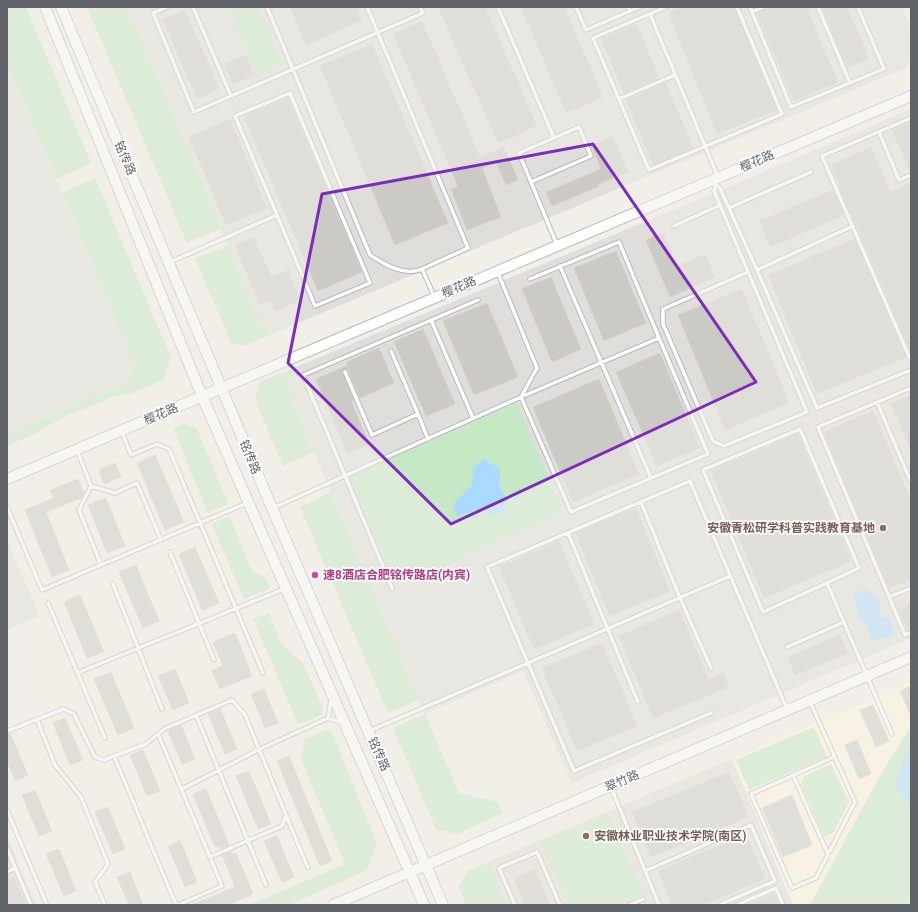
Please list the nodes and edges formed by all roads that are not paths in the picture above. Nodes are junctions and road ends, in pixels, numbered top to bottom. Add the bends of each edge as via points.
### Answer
1 (45, 7) edge
2 (61, 7) edge
3 (167, 7) edge
4 (193, 7) edge
5 (266, 7) edge
6 (367, 7) edge
7 (420, 7) edge
8 (498, 7) edge
9 (576, 7) edge
10 (628, 7) edge
11 (640, 7) edge
12 (666, 7) edge
13 (737, 7) edge
14 (750, 7) edge
15 (763, 7) edge
16 (818, 7) edge
17 (858, 7) edge
18 (630, 11) junction
19 (752, 12) junction
20 (650, 14) junction
21 (378, 32) junction
22 (293, 70) junction
23 (675, 75) junction
24 (850, 83) junction
25 (231, 96) junction
26 (911, 96) edge
27 (619, 99) junction
28 (911, 118) edge
29 (879, 132) junction
30 (554, 138) junction
31 (706, 146) junction
32 (811, 172) dead end
33 (911, 175) edge
34 (716, 181) junction
35 (530, 182) junction
36 (720, 205) junction
37 (729, 208) junction
38 (277, 215) junction
39 (674, 226) dead end
40 (853, 226) junction
41 (557, 246) junction
42 (169, 262) junction
43 (560, 266) junction
44 (422, 269) junction
45 (757, 270) junction
46 (497, 271) junction
47 (748, 272) junction
48 (530, 279) dead end
49 (434, 298) junction
50 (478, 300) dead end
51 (431, 320) junction
52 (659, 338) junction
53 (391, 351) dead end
54 (911, 361) edge
55 (601, 362) junction
56 (911, 370) edge
57 (344, 372) dead end
58 (222, 388) junction
59 (911, 388) edge
60 (202, 396) junction
61 (522, 397) junction
62 (877, 402) junction
63 (418, 414) junction
64 (473, 418) junction
65 (121, 430) junction
66 (428, 439) junction
67 (77, 449) junction
68 (344, 476) junction
69 (651, 478) junction
70 (7, 479) edge
71 (911, 482) edge
72 (91, 486) junction
73 (248, 502) junction
74 (641, 502) junction
75 (7, 507) edge
76 (272, 508) junction
77 (200, 523) junction
78 (568, 533) junction
79 (161, 540) junction
80 (170, 552) dead end
81 (101, 565) junction
82 (730, 576) junction
83 (827, 583) junction
84 (113, 584) dead end
85 (286, 588) junction
86 (392, 588) dead end
87 (911, 588) edge
88 (889, 597) junction
89 (680, 598) junction
90 (48, 603) dead end
91 (236, 608) junction
92 (844, 622) junction
93 (198, 623) junction
94 (608, 629) junction
95 (911, 633) edge
96 (787, 647) dead end
97 (138, 648) junction
98 (911, 657) edge
99 (214, 660) dead end
100 (528, 663) junction
101 (711, 668) dead end
102 (77, 673) junction
103 (263, 673) dead end
104 (867, 676) junction
105 (332, 695) junction
106 (809, 701) junction
107 (638, 702) dead end
108 (162, 709) dead end
109 (787, 710) junction
110 (710, 713) dead end
111 (196, 716) junction
112 (328, 718) junction
113 (37, 719) junction
114 (345, 724) junction
115 (7, 731) edge
116 (369, 731) junction
117 (158, 734) junction
118 (892, 734) dead end
119 (105, 738) dead end
120 (260, 749) junction
121 (114, 756) junction
122 (834, 757) junction
123 (218, 770) junction
124 (793, 775) junction
125 (611, 786) junction
126 (182, 789) junction
127 (7, 810) edge
128 (286, 815) junction
129 (247, 841) junction
130 (7, 848) edge
131 (828, 854) junction
132 (210, 856) junction
133 (427, 865) junction
134 (15, 868) junction
135 (308, 868) dead end
136 (410, 871) junction
137 (645, 871) junction
138 (7, 872) edge
139 (266, 885) dead end
140 (642, 899) dead end
141 (31, 905) edge
142 (47, 905) edge
143 (105, 905) edge
144 (177, 905) edge
145 (333, 905) edge
146 (424, 905) edge
147 (443, 905) edge
148 (515, 905) edge
149 (560, 905) edge
150 (629, 905) edge
151 (659, 905) edge
152 (720, 905) edge
153 (737, 905) edge
154 (783, 905) edge

1 - 60 main road, 铭传路
2 - 42 main road, 铭传路
3 - 25 lane via 153,13 194,112
4 - 25 lane
5 - 22 lane
6 - 21 lane
7 - 21 lane via 423,13
8 - 30 lane
9 - 18 lane via 586,30
10 - 18 lane
11 - 18 lane
12 - 20 lane
13 - 31 lane via 782,114
14 - 19 lane
15 - 19 lane
16 - 24 lane
17 - 24 lane via 884,69
19 - 24 lane via 791,107
20 - 23 lane
20 - 27 lane via 593,38
21 - 22 lane
21 - 44 lane via 468,248
22 - 25 lane
22 - 44 lane via 370,255 391,268 416,272
23 - 27 lane
23 - 31 lane
26 - 34 main road, 樱花路
27 - 31 lane via 649,170
28 - 29 lane
29 - 33 lane via 899,180
29 - 40 lane via 822,156
30 - 35 lane via 519,152
30 - 35 lane via 579,127 591,156
31 - 34 lane
32 - 37 lane
34 - 36 lane via 714,190
34 - 37 lane
34 - 41 main road, 樱花路
35 - 41 lane
36 - 39 lane
36 - 47 lane
37 - 45 lane
38 - 38 lane via 235,116 290,93 370,283 315,306
38 - 42 lane
40 - 45 lane
40 - 54 lane
41 - 46 main road, 樱花路
42 - 58 main road, 铭传路
43 - 48 lane
43 - 52 lane via 619,242
43 - 55 lane
44 - 49 lane
45 - 56 lane via 817,408
46 - 49 main road, 樱花路
46 - 61 lane via 537,368
47 - 47 lane via 807,412 724,446 713,441 663,324 663,309
49 - 58 main road, 樱花路
50 - 51 lane
51 - 64 lane
51 - 68 lane via 303,375
52 - 55 lane
52 - 69 lane via 708,454
53 - 63 lane
55 - 61 lane
55 - 69 lane
57 - 63 lane via 372,435
58 - 60 main road, 樱花路
58 - 76 main road, 铭传路
59 - 62 lane
60 - 65 main road, 樱花路
60 - 73 main road, 铭传路
61 - 64 lane
61 - 69 lane via 571,512
62 - 71 lane
62 - 88 lane via 818,427
63 - 66 lane
64 - 66 lane
65 - 67 main road, 樱花路
65 - 77 lane via 131,455 157,444 169,449
66 - 68 lane
67 - 70 main road, 樱花路
67 - 72 lane
68 - 76 lane
68 - 86 lane
72 - 79 lane via 115,493 137,483
72 - 81 lane via 79,510
73 - 77 lane
73 - 85 main road, 铭传路
74 - 78 lane
74 - 82 lane via 690,481
74 - 89 lane
75 - 81 lane via 42,590
76 - 116 main road, 铭传路
77 - 79 lane
77 - 91 lane
78 - 94 lane
78 - 100 lane via 487,567
79 - 81 lane
80 - 93 lane
82 - 89 lane
82 - 109 lane
83 - 83 lane via 859,568 800,429 703,470 763,612
83 - 92 lane
84 - 97 lane
85 - 91 lane
85 - 105 main road, 铭传路
87 - 88 lane
88 - 95 lane via 905,635
89 - 94 lane
89 - 101 lane
90 - 102 lane
91 - 93 lane
91 - 103 lane
92 - 96 lane
92 - 104 lane
93 - 97 lane
93 - 99 lane
94 - 100 lane
94 - 107 lane
97 - 102 lane
97 - 108 lane
98 - 104 main road, 翠竹路
100 - 110 lane via 574,771
100 - 116 lane
102 - 119 lane
104 - 106 main road, 翠竹路
104 - 118 lane
105 - 112 lane
105 - 114 main road, 铭传路
106 - 109 main road, 翠竹路
106 - 122 lane
109 - 125 main road, 翠竹路
111 - 117 lane
111 - 120 lane via 232,700 246,715
111 - 123 lane
112 - 114 lane
112 - 120 lane
113 - 115 lane
113 - 121 lane via 64,709 74,714 95,757 104,760
113 - 143 lane via 55,765 81,797 108,864 96,882
114 - 136 main road, 铭传路
116 - 133 main road, 铭传路
117 - 121 lane via 146,744
117 - 126 lane
120 - 123 lane
120 - 128 lane
121 - 144 lane
122 - 124 lane
122 - 131 lane via 854,802
123 - 126 lane
123 - 129 lane
124 - 131 lane
124 - 131 lane via 751,794 792,888 816,878
125 - 133 main road, 翠竹路
125 - 137 lane
126 - 132 lane
127 - 142 lane
128 - 129 lane via 282,826
128 - 135 lane
129 - 132 lane
129 - 139 lane
130 - 134 lane
132 - 144 lane via 222,886
133 - 136 main road, 翠竹路
133 - 147 main road, 铭传路
134 - 138 lane
134 - 141 lane
136 - 145 main road, 翠竹路
136 - 146 main road, 铭传路
137 - 151 lane
137 - 152 lane via 752,825 775,881
140 - 150 lane
148 - 149 lane via 499,868 537,852
153 - 154 lane via 776,888

